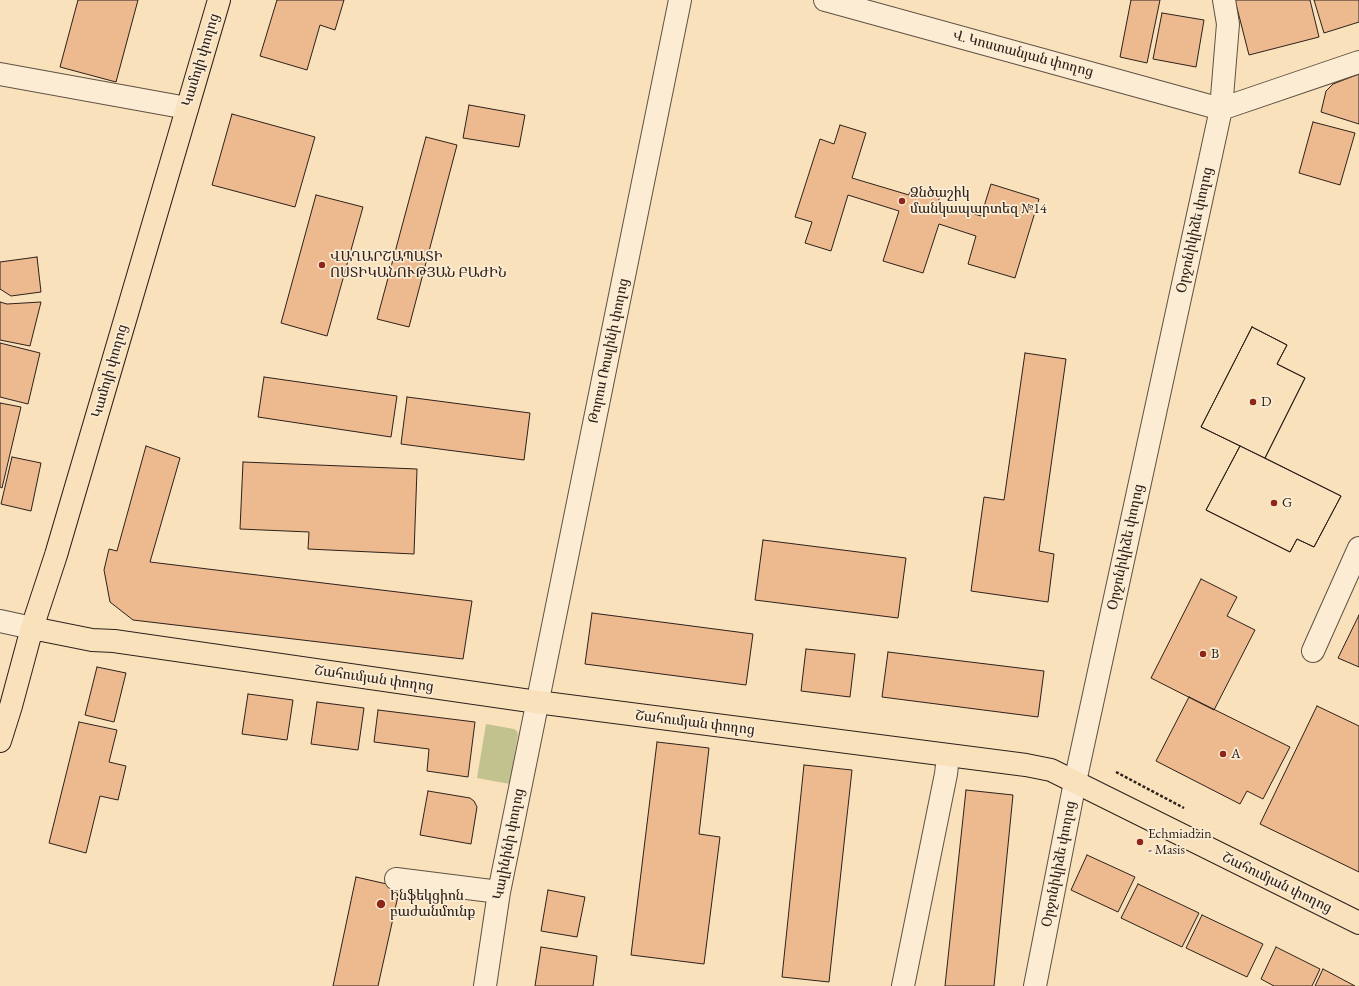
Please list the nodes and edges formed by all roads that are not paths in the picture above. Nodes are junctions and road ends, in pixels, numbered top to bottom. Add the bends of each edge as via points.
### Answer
1 (219, 0) edge
2 (680, 0) edge
3 (825, 0) edge
4 (1224, 0) edge
5 (1359, 62) edge
6 (0, 74) edge
7 (187, 108) junction
8 (1221, 109) junction
9 (1359, 548) edge
10 (0, 621) edge
11 (32, 628) junction
12 (1313, 651) dead end
13 (537, 702) junction
14 (0, 741) edge
15 (948, 756) junction
16 (1075, 782) junction
17 (396, 879) dead end
18 (499, 892) junction
19 (1359, 923) edge
20 (485, 986) edge
21 (903, 986) edge
22 (1035, 986) edge

1 - 7 main road, Կամոյի փողոց
2 - 13 street, Թորոս Ռոսլինի փողոց
3 - 8 street, Վ. Կոստանյան փողոց
4 - 8 street, Օրջոնիկիձե փողոց via 1228,24
5 - 8 street
6 - 7 street
7 - 11 main road, Կամոյի փողոց via 58,548
8 - 16 street, Օրջոնիկիձե փողոց
9 - 12 street
10 - 11 street, Շահումյան փողոց
11 - 13 main road, Շահումյան փողոց via 92,640 114,641
11 - 14 main road, Կամոյի փողոց
13 - 15 main road, Շահումյան փողոց
13 - 18 street, Կալինինի փողոց
15 - 16 main road, Շահումյան փողոց via 1051,770
15 - 21 street
16 - 19 main road, Շահումյան փողոց
16 - 22 street, Օրջոնիկիձե փողոց
17 - 18 street
18 - 20 street, Կալինինի փողոց

